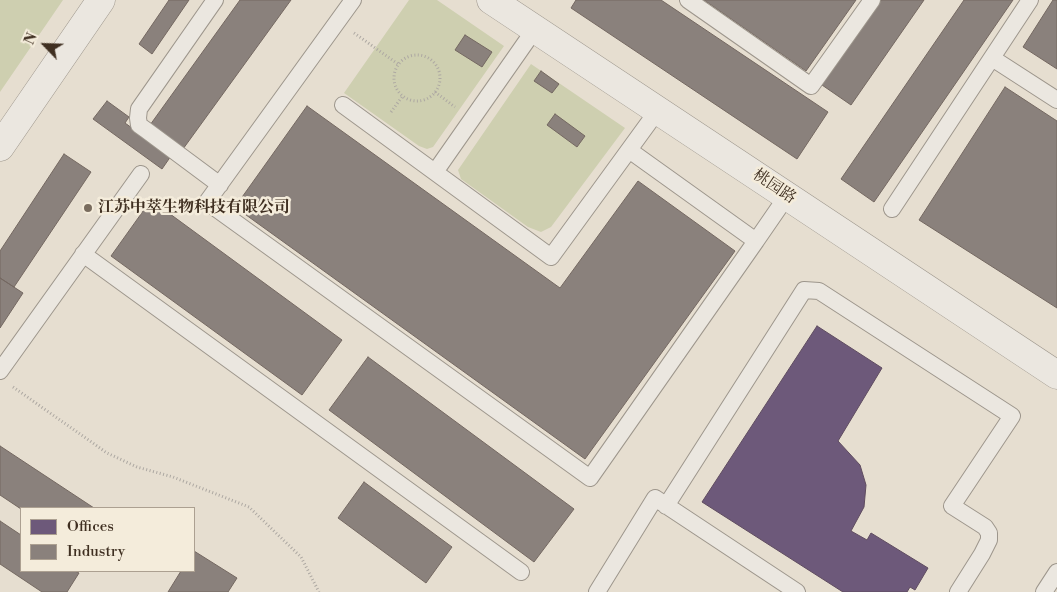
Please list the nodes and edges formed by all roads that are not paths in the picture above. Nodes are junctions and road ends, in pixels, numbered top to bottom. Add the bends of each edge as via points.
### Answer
1 (102, 0) edge
2 (215, 0) edge
3 (353, 0) edge
4 (491, 0) edge
5 (688, 0) edge
6 (872, 0) edge
7 (1030, 0) edge
8 (535, 29) junction
9 (992, 58) junction
10 (1057, 100) edge
11 (343, 105) dead end
12 (658, 110) junction
13 (0, 147) edge
14 (629, 150) junction
15 (435, 172) junction
16 (141, 174) dead end
17 (220, 185) junction
18 (787, 196) junction
19 (892, 209) dead end
20 (756, 241) junction
21 (83, 254) junction
22 (1057, 375) edge
23 (4, 378) edge
24 (666, 506) junction
25 (521, 572) dead end
26 (1057, 572) edge
27 (597, 592) edge
28 (797, 592) edge
29 (958, 592) edge
30 (1044, 592) edge

1 - 13 street
2 - 17 lane via 139,109 138,118 139,125
3 - 17 lane
4 - 8 street, 桃园路
5 - 6 lane via 811,86
7 - 9 lane
8 - 12 street, 桃园路
8 - 15 lane
9 - 10 lane
9 - 19 lane
11 - 15 lane
12 - 14 lane
12 - 18 street, 桃园路
14 - 15 lane via 551,256
14 - 20 lane
16 - 21 lane
17 - 20 lane via 207,202 590,478
18 - 20 lane
18 - 22 street, 桃园路
21 - 23 lane
21 - 25 lane
24 - 27 lane via 655,498
24 - 28 lane
24 - 29 lane via 804,290 819,291 1012,416 952,506 989,533 982,554
26 - 30 lane

